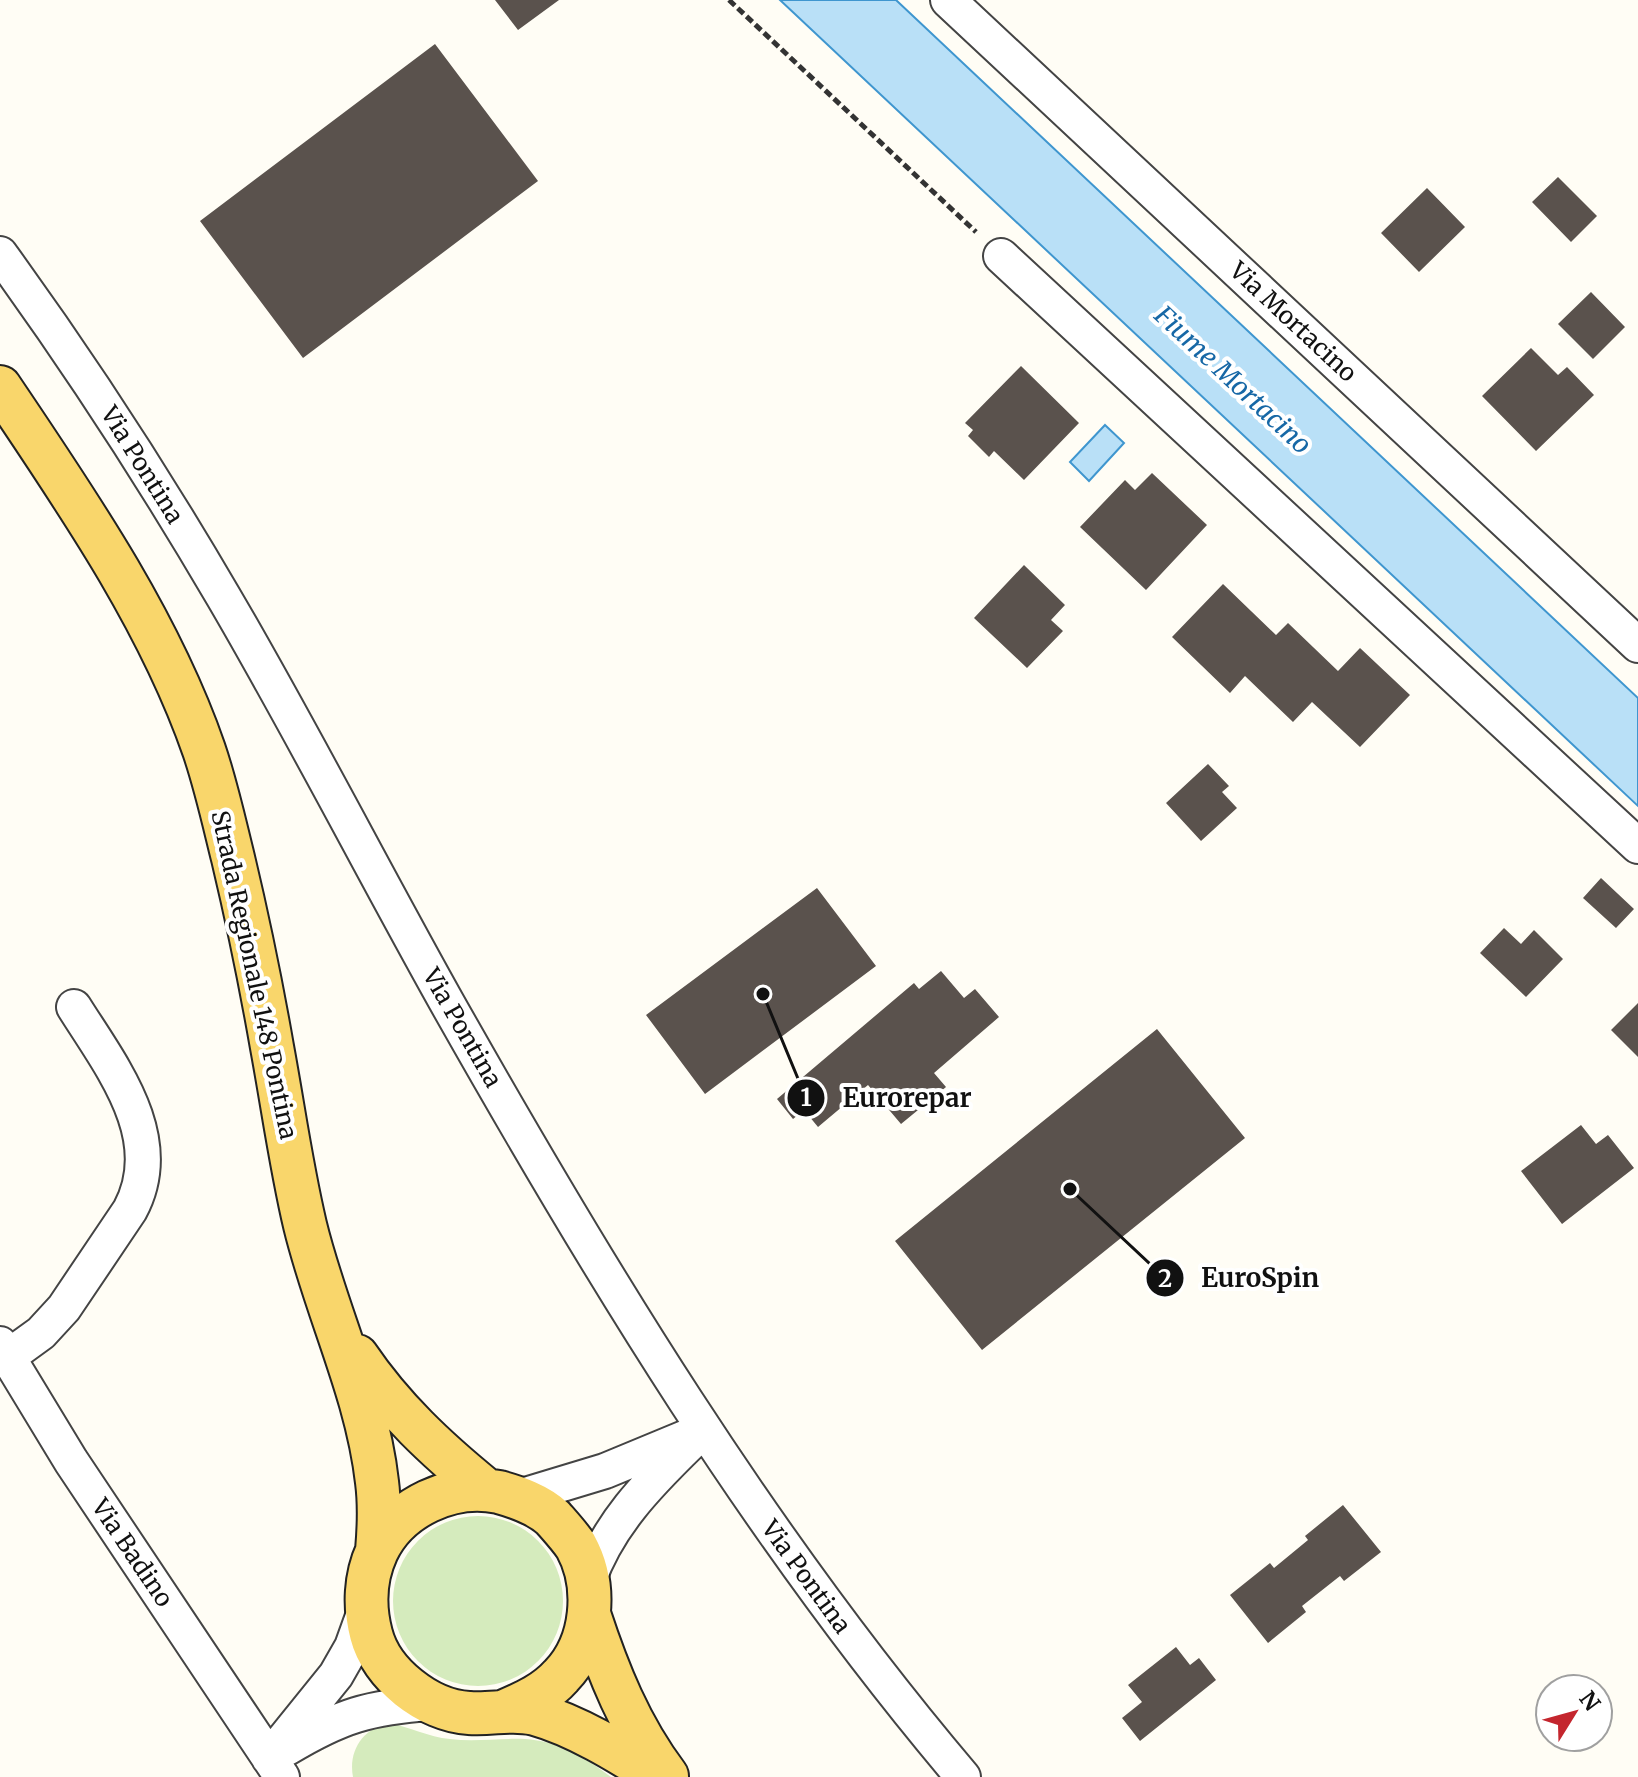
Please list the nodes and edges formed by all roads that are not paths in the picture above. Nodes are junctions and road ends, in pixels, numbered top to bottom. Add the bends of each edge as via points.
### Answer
1 (948, 0) edge
2 (0, 254) edge
3 (1001, 256) road end
4 (0, 387) edge
5 (1638, 645) edge
6 (1638, 846) edge
7 (74, 1007) dead end
8 (336, 1325) junction
9 (4, 1351) edge
10 (704, 1430) junction
11 (502, 1493) junction
12 (377, 1551) junction
13 (589, 1598) junction
14 (366, 1608) junction
15 (431, 1703) junction
16 (505, 1711) junction
17 (276, 1768) edge
18 (659, 1777) edge
19 (667, 1777) edge
20 (963, 1777) edge

1 - 5 street, Via Mortacino
2 - 10 street, Via Pontina via 104,404 214,581 504,1102
3 - 6 street
4 - 8 main road, Strada Regionale 148 Pontina via 127,587 166,660 204,752 250,931 301,1206
7 - 9 street via 132,1106 143,1143 141,1182 130,1210 64,1308 41,1333
8 - 11 main road, Strada Regionale 148 Pontina via 368,1372 437,1450
8 - 12 main road, Strada Regionale 148 Pontina via 373,1458
9 - 17 street, Via Badino
10 - 11 street via 605,1471
10 - 13 street via 618,1521 596,1559
10 - 20 street, Via Pontina via 806,1579
11 - 12 main road, Strada Regionale 148 Pontina via 453,1492 422,1504 396,1524
11 - 13 main road, Strada Regionale 148 Pontina via 551,1516 575,1546
12 - 14 main road, Strada Regionale 148 Pontina
13 - 16 main road, Strada Regionale 148 Pontina via 581,1647 562,1676 536,1698
13 - 19 main road, Strada Regionale 148 Pontina via 601,1651 622,1701
14 - 15 main road, Strada Regionale 148 Pontina via 385,1665
14 - 17 street via 352,1647
15 - 16 main road, Strada Regionale 148 Pontina via 467,1713
15 - 17 street via 380,1708 339,1720 316,1730
16 - 18 main road, Strada Regionale 148 Pontina via 549,1719

